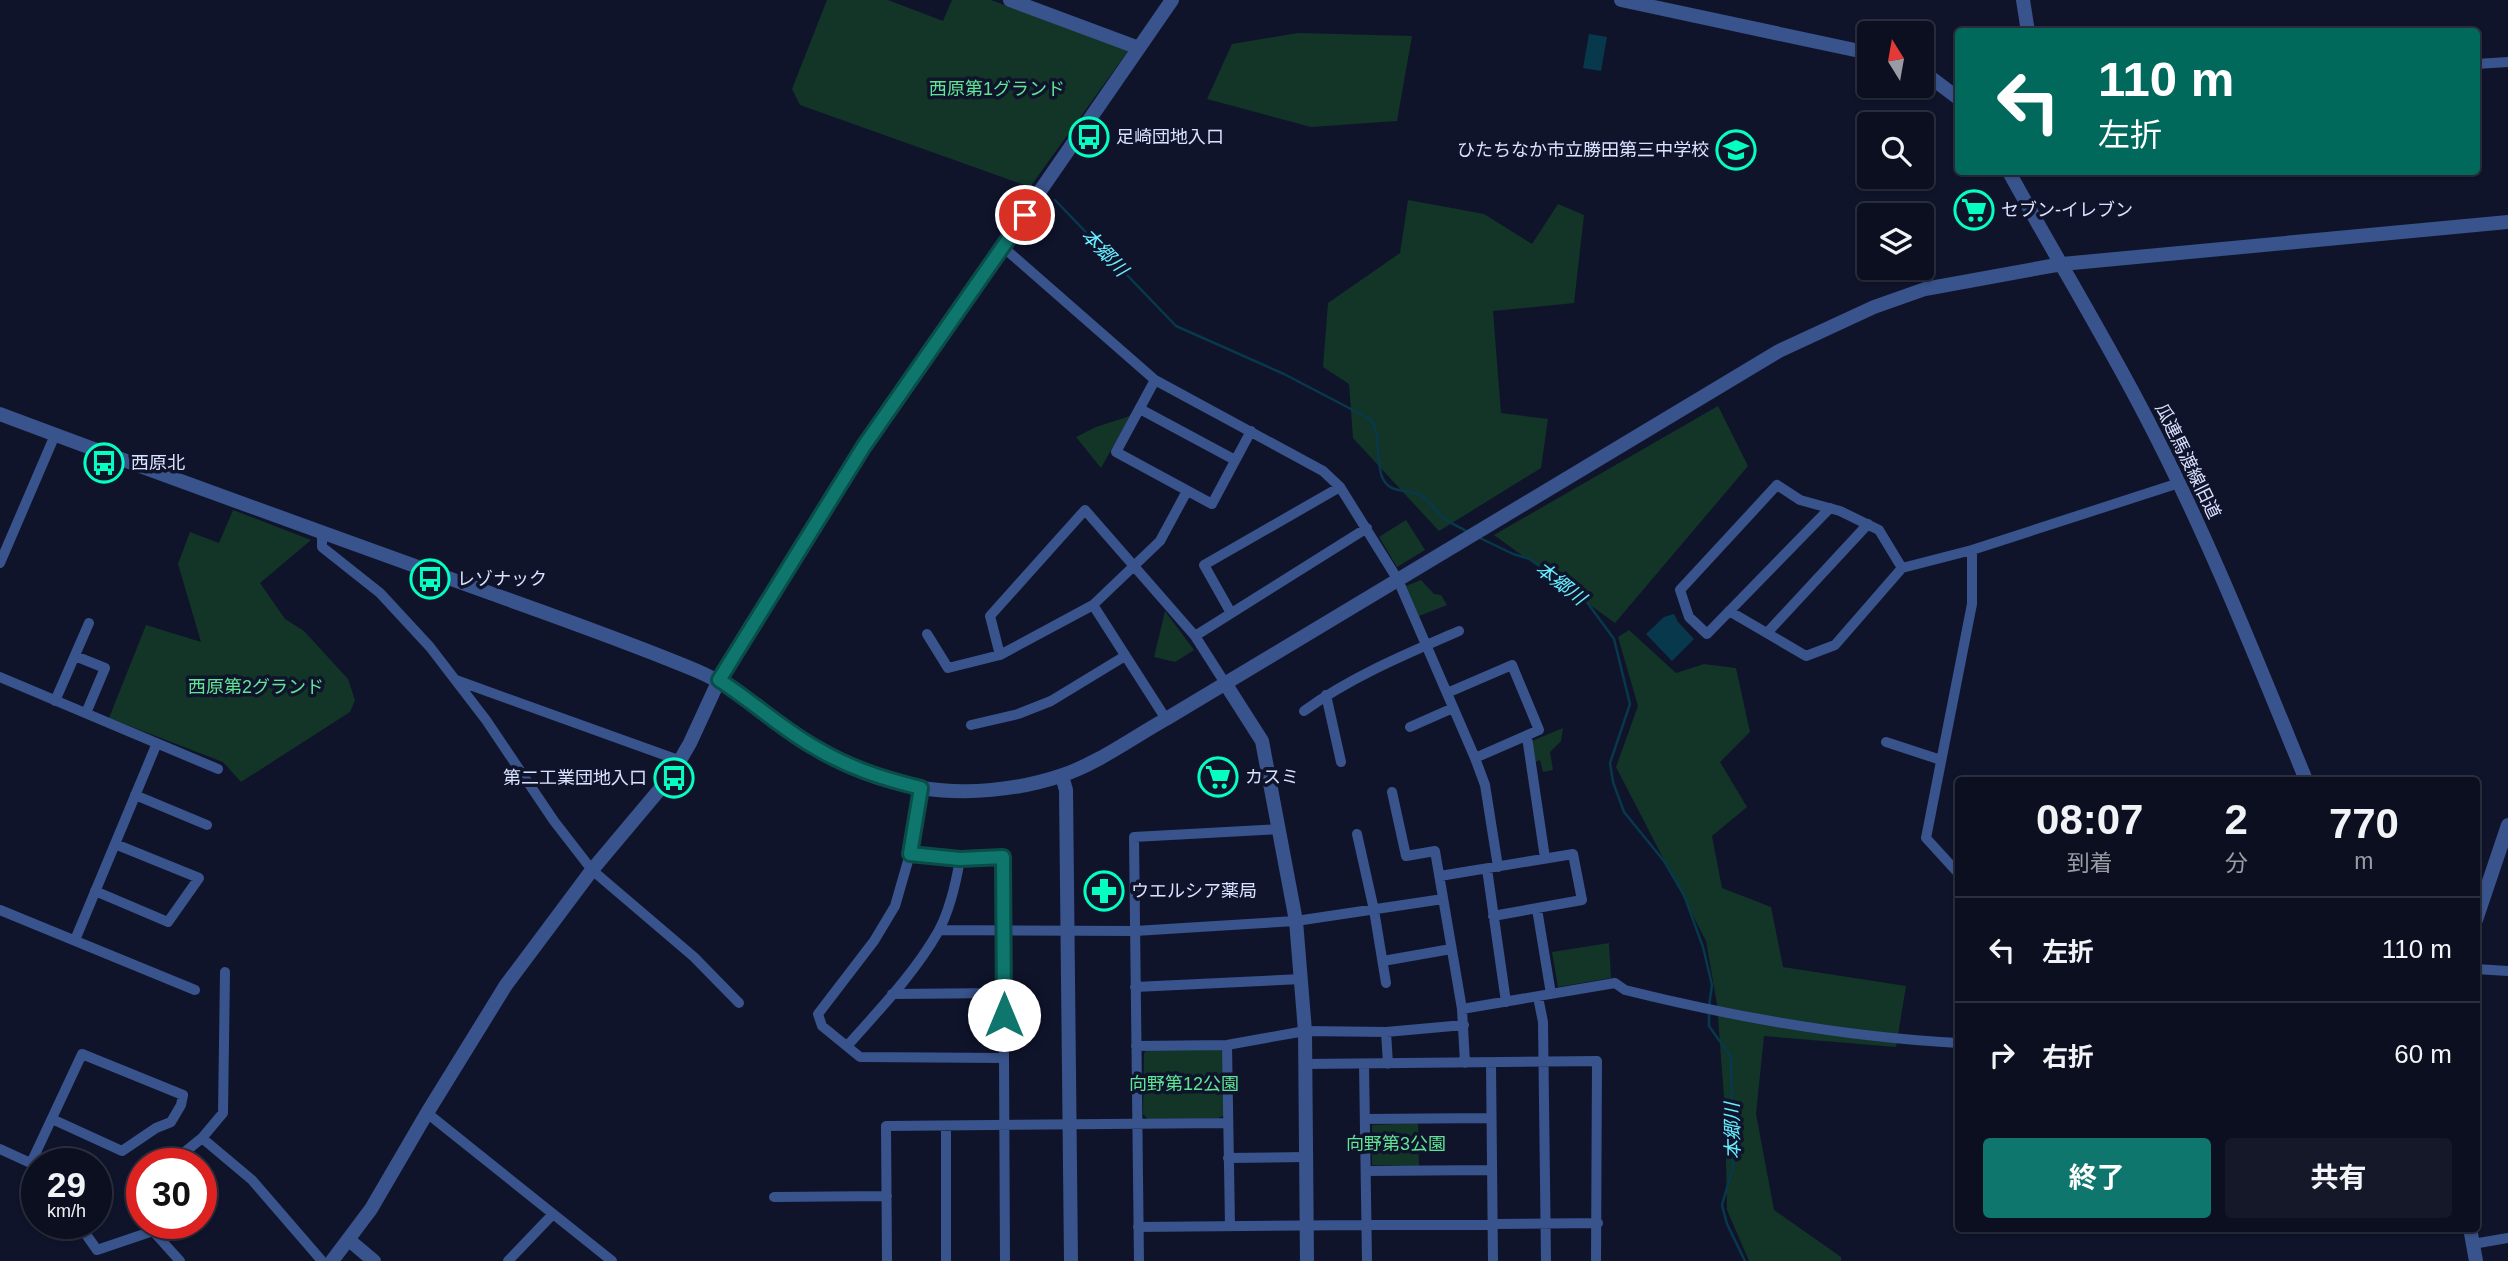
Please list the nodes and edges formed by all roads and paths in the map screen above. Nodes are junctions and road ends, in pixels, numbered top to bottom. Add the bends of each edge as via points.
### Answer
1 (1010, 0) edge
2 (1172, 0) edge
3 (1621, 0) edge
4 (2023, 0) edge
5 (2027, 28) edge
6 (1139, 48) junction
7 (1857, 50) edge
8 (2508, 62) edge
9 (2480, 64) edge
10 (1934, 80) edge
11 (1955, 97) edge
12 (2011, 175) edge
13 (2508, 222) edge
14 (1003, 247) junction
15 (2062, 264) junction
16 (1155, 380) junction
17 (1140, 409) junction
18 (0, 414) edge
19 (1251, 431) junction
20 (55, 435) junction
21 (1236, 460) junction
22 (2179, 483) junction
23 (1340, 487) junction
24 (1187, 491) junction
25 (1830, 508) junction
26 (1868, 524) junction
27 (1367, 528) junction
28 (322, 532) junction
29 (1972, 550) junction
30 (0, 563) edge
31 (1133, 565) junction
32 (1902, 568) junction
33 (1398, 580) junction
34 (1093, 605) junction
35 (1729, 611) junction
36 (1231, 613) junction
37 (89, 623) dead end
38 (1459, 631) dead end
39 (928, 634) dead end
40 (1767, 634) junction
41 (1195, 636) junction
42 (1427, 645) junction
43 (1000, 655) junction
44 (75, 656) junction
45 (1125, 656) junction
46 (0, 677) edge
47 (456, 680) junction
48 (719, 680) junction
49 (1225, 683) junction
50 (1447, 693) junction
51 (1326, 695) junction
52 (55, 701) junction
53 (1453, 708) junction
54 (1304, 711) dead end
55 (86, 713) junction
56 (1166, 719) junction
57 (971, 724) dead end
58 (1409, 727) dead end
59 (1527, 737) junction
60 (1886, 742) dead end
61 (157, 743) junction
62 (1475, 758) junction
63 (1941, 760) junction
64 (681, 761) junction
65 (1340, 762) dead end
66 (218, 769) dead end
67 (1062, 776) junction
68 (2305, 777) edge
69 (921, 788) junction
70 (1392, 792) dead end
71 (135, 795) junction
72 (207, 825) dead end
73 (2508, 825) edge
74 (1279, 829) junction
75 (1357, 834) dead end
76 (115, 844) junction
77 (910, 854) junction
78 (960, 859) junction
79 (1545, 859) junction
80 (1492, 868) junction
81 (592, 870) junction
82 (1955, 870) edge
83 (1440, 876) junction
84 (95, 891) junction
85 (1443, 899) junction
86 (2480, 908) edge
87 (1537, 909) junction
88 (0, 910) edge
89 (1374, 910) junction
90 (1493, 916) junction
91 (1296, 921) junction
92 (939, 930) junction
93 (1003, 930) junction
94 (1069, 931) junction
95 (1135, 931) junction
96 (75, 940) junction
97 (1451, 949) junction
98 (1384, 961) junction
99 (2480, 969) edge
100 (2508, 971) edge
101 (225, 972) dead end
102 (1302, 979) junction
103 (1386, 983) dead end
104 (1135, 987) junction
105 (195, 990) dead end
106 (1004, 993) junction
107 (892, 994) junction
108 (1551, 994) junction
109 (1538, 997) junction
110 (1506, 1002) junction
111 (739, 1003) dead end
112 (1462, 1009) junction
113 (1464, 1025) junction
114 (1305, 1031) junction
115 (1386, 1032) junction
116 (1955, 1043) edge
117 (1227, 1045) junction
118 (847, 1046) junction
119 (1136, 1046) junction
120 (1004, 1058) junction
121 (1543, 1062) junction
122 (1465, 1063) junction
123 (1491, 1063) junction
124 (1388, 1064) junction
125 (1305, 1065) junction
126 (1364, 1065) junction
127 (427, 1113) junction
128 (1491, 1118) junction
129 (52, 1119) junction
130 (1365, 1119) junction
131 (1227, 1123) junction
132 (1136, 1124) junction
133 (1005, 1125) junction
134 (1070, 1125) junction
135 (946, 1126) junction
136 (202, 1138) junction
137 (41, 1148) edge
138 (190, 1148) edge
139 (0, 1149) edge
140 (1228, 1157) junction
141 (1306, 1157) junction
142 (21, 1159) edge
143 (1491, 1170) junction
144 (1366, 1171) junction
145 (887, 1196) junction
146 (774, 1197) dead end
147 (553, 1214) junction
148 (1493, 1223) junction
149 (1545, 1223) junction
150 (1598, 1223) junction
151 (1367, 1224) junction
152 (1307, 1225) junction
153 (1230, 1226) junction
154 (1138, 1227) junction
155 (2471, 1232) edge
156 (2508, 1238) edge
157 (89, 1239) edge
158 (349, 1240) junction
159 (2473, 1244) junction
160 (97, 1250) junction
161 (605, 1259) edge
162 (89, 1261) edge
163 (180, 1261) edge
164 (322, 1261) edge
165 (332, 1261) edge
166 (374, 1261) edge
167 (508, 1261) edge
168 (887, 1261) edge
169 (946, 1261) edge
170 (1005, 1261) edge
171 (1071, 1261) edge
172 (1139, 1261) edge
173 (1307, 1261) edge
174 (1367, 1261) edge
175 (1493, 1261) edge
176 (1546, 1261) edge
177 (1596, 1261) edge
178 (2476, 1261) edge

1 - 6 street
2 - 6 street
3 - 7 street
4 - 5 street
6 - 14 street
8 - 9 street
10 - 11 street
12 - 15 street, 瓜連馬渡線旧道
13 - 15 street
14 - 16 street
14 - 48 street via 864,446
15 - 22 street, 瓜連馬渡線旧道
15 - 33 street via 1926,289 1874,307 1779,351
16 - 17 street
16 - 19 street
17 - 21 street
17 - 24 street via 1116,452
18 - 20 street
19 - 21 street
19 - 23 street via 1323,471
20 - 28 street
20 - 30 street
21 - 24 street via 1212,503
22 - 29 street
22 - 68 street, 瓜連馬渡線旧道
23 - 27 street
23 - 36 street via 1205,565
24 - 31 street via 1160,541
25 - 26 street
25 - 35 street
25 - 35 street via 1800,500 1777,485 1680,590 1689,617 1707,634
26 - 32 street via 1879,530
26 - 40 street
27 - 33 street
27 - 36 street
28 - 47 street via 322,547 380,593
28 - 48 street
29 - 32 street
29 - 63 street via 1972,604
31 - 34 street
31 - 41 street
31 - 43 street via 1085,510 990,617
32 - 40 street via 1835,645 1806,656
33 - 42 street
33 - 49 street
34 - 43 street
34 - 45 street
35 - 40 street
36 - 41 street
37 - 44 street
38 - 42 street
39 - 43 street via 947,668
41 - 49 street
42 - 50 street
42 - 51 street
44 - 52 street
44 - 55 street via 105,668
45 - 56 street
45 - 57 street via 1051,701
46 - 52 street
47 - 64 street
47 - 81 street
48 - 64 street
48 - 69 street via 813,747 851,767
49 - 56 street
49 - 74 street via 1262,741
50 - 53 street
50 - 59 street via 1512,664 1539,730
51 - 54 street
51 - 65 street
52 - 55 street
53 - 58 street
53 - 62 street
55 - 61 street
56 - 67 street
59 - 62 street
59 - 79 street
60 - 63 street
61 - 66 street
61 - 71 street
62 - 80 street via 1485,785
63 - 82 street via 1926,838
64 - 81 street
67 - 69 street via 1010,787
67 - 94 street
69 - 77 street
70 - 83 street via 1406,856 1435,850
71 - 72 street
71 - 76 street
73 - 86 street
74 - 91 street
74 - 95 street via 1134,837
75 - 89 street
76 - 84 street
76 - 84 street via 199,878 168,922
77 - 78 street
77 - 118 street via 895,906 818,1014 822,1026
78 - 92 street
78 - 93 street via 1003,857
79 - 80 street
79 - 87 street via 1573,854 1582,900
80 - 83 street
80 - 90 street
81 - 111 street via 694,957
81 - 127 street via 506,985
83 - 85 street
84 - 96 street
85 - 89 street
85 - 97 street
87 - 90 street
87 - 108 street
88 - 96 street
89 - 91 street
89 - 98 street
90 - 110 street
91 - 95 street
91 - 102 street
92 - 93 street
92 - 107 street
93 - 94 street
93 - 106 street
94 - 95 street
94 - 134 street
95 - 104 street
96 - 105 street
97 - 98 street
97 - 112 street
98 - 103 street
99 - 100 street
101 - 136 street via 223,1113
102 - 104 street
102 - 114 street
104 - 119 street
106 - 107 street
106 - 120 street
107 - 118 street
108 - 109 street
108 - 116 street via 1615,983 1625,990 1710,1011
109 - 110 street
109 - 121 street
110 - 112 street
112 - 113 street
113 - 115 street
113 - 122 street
114 - 115 street
114 - 117 street
114 - 125 street
115 - 124 street
117 - 119 street
117 - 131 street
118 - 120 street via 860,1057
119 - 132 street
120 - 133 street
121 - 123 street
121 - 149 street
121 - 150 street via 1597,1062
122 - 123 street
122 - 124 street
123 - 128 street
124 - 126 street
125 - 126 street
125 - 141 street
126 - 130 street
127 - 147 street
127 - 158 street
128 - 130 street
128 - 143 street
129 - 129 street via 82,1054 183,1095 171,1122 122,1151
129 - 137 street
130 - 144 street
131 - 132 street
131 - 140 street
132 - 134 street
132 - 154 street
133 - 134 street
133 - 135 street
133 - 170 street
134 - 171 street
135 - 145 street via 886,1126
135 - 169 street
136 - 138 street
136 - 164 street via 252,1180
139 - 142 street
140 - 141 street
140 - 153 street
141 - 152 street
143 - 144 street
143 - 148 street
144 - 151 street
145 - 146 street
145 - 168 street
147 - 161 street
147 - 167 street
148 - 149 street
148 - 151 street
148 - 175 street
149 - 150 street
149 - 176 street
150 - 177 street
151 - 152 street
151 - 174 street
152 - 153 street
152 - 173 street
153 - 154 street
154 - 172 street
155 - 159 street
156 - 159 street
157 - 160 street
158 - 165 street
158 - 166 street
159 - 178 street
160 - 162 street
160 - 163 street via 153,1231

